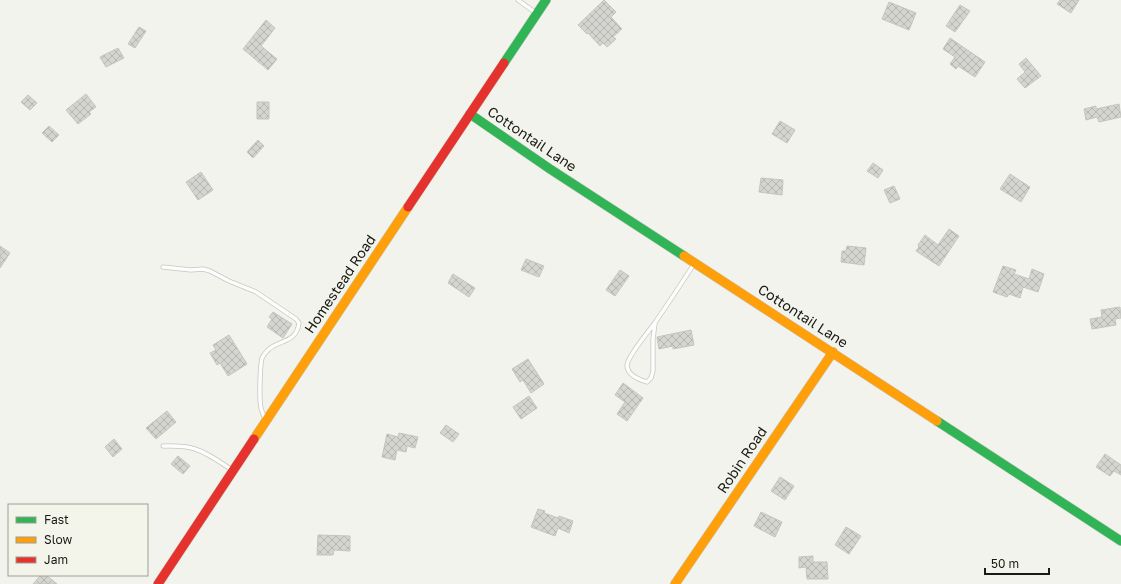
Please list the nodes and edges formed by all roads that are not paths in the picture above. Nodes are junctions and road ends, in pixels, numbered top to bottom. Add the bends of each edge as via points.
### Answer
1 (518, 0) edge
2 (546, 0) edge
3 (537, 13) junction
4 (470, 114) junction
5 (695, 263) junction
6 (163, 267) dead end
7 (655, 323) junction
8 (833, 352) junction
9 (266, 420) junction
10 (163, 446) dead end
11 (232, 470) junction
12 (1121, 541) edge
13 (158, 584) edge
14 (675, 584) edge

1 - 3 lane
2 - 3 street, Homestead Road
3 - 4 street, Homestead Road
4 - 5 street, Cottontail Lane
4 - 9 street, Homestead Road
5 - 7 lane
5 - 8 street, Cottontail Lane
6 - 9 lane via 210,271 256,292 299,323 298,330 293,336 267,350 262,358 260,407
7 - 7 lane via 627,365 635,377 647,382 653,371
8 - 12 street, Cottontail Lane
8 - 14 street, Robin Road
9 - 11 street, Homestead Road
10 - 11 lane via 196,449
11 - 13 street, Homestead Road

